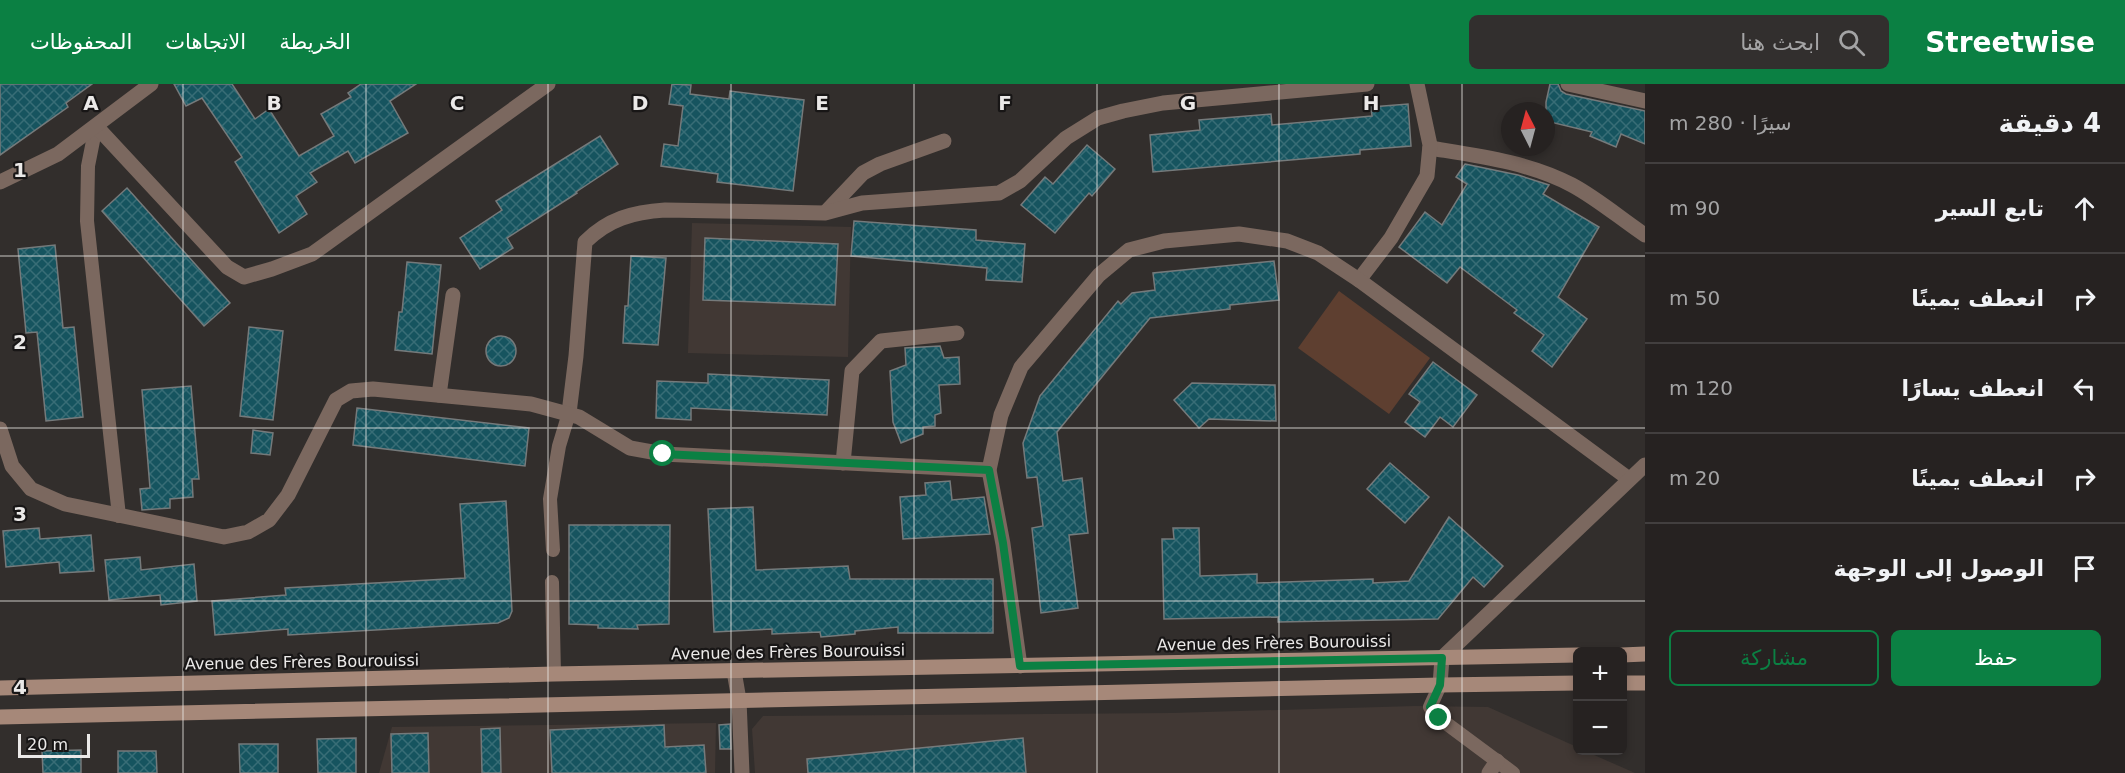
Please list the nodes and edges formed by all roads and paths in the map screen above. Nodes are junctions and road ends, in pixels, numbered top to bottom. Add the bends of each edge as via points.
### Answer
1 (151, 84) edge
2 (548, 84) edge
3 (1367, 84) edge
4 (1417, 84) edge
5 (1568, 84) edge
6 (1645, 102) edge
7 (96, 126) junction
8 (944, 141) dead end
9 (1430, 148) junction
10 (0, 182) edge
11 (825, 213) junction
12 (1645, 235) edge
13 (1359, 280) junction
14 (453, 295) dead end
15 (957, 333) dead end
16 (439, 395) junction
17 (569, 414) junction
18 (0, 429) edge
19 (843, 463) junction
20 (1645, 465) edge
21 (989, 470) junction
22 (1629, 479) junction
23 (119, 516) junction
24 (553, 550) dead end
25 (552, 582) dead end
26 (1645, 654) edge
27 (1627, 655) edge
28 (1573, 656) edge
29 (1442, 658) junction
30 (1020, 666) junction
31 (734, 671) junction
32 (554, 674) junction
33 (1573, 683) edge
34 (1627, 683) edge
35 (1645, 683) edge
36 (1440, 685) junction
37 (0, 688) edge
38 (739, 700) junction
39 (0, 717) edge
40 (1493, 767) edge
41 (742, 773) edge
42 (1513, 773) edge

1 - 7 street
2 - 7 street via 312,254 244,277 227,267
3 - 11 street via 1123,111 1098,118 1066,138 1020,181 999,193 862,203
4 - 9 street
5 - 6 street
7 - 10 street via 58,154
7 - 23 lane via 88,166 87,221
8 - 11 street via 863,173
9 - 12 street via 1490,157 1538,170 1574,186
9 - 13 street via 1427,176 1391,238
11 - 17 street via 641,211 597,230 585,242
13 - 21 street via 1318,253 1269,237 1239,234 1164,241 1129,250 1099,274 1021,367 1001,415
13 - 22 street
14 - 16 street
15 - 19 street via 881,341 852,372
16 - 17 street via 531,404
16 - 23 street via 374,388 351,391 336,400 288,495 269,520 248,532 224,537
17 - 19 street via 630,448 663,454
17 - 24 lane via 550,499
18 - 23 street via 12,466 31,489 65,504
19 - 21 street
20 - 22 street
21 - 30 street
22 - 29 street
25 - 32 lane
26 - 27 main road
28 - 29 main road, Avenue des Frères Bourouissi
29 - 30 main road, Avenue des Frères Bourouissi
29 - 36 street
30 - 31 main road, Avenue des Frères Bourouissi
31 - 32 main road, Avenue des Frères Bourouissi
31 - 38 street
32 - 37 main road, Avenue des Frères Bourouissi
33 - 36 main road
34 - 35 main road
36 - 38 main road
36 - 40 lane via 1430,707
38 - 39 main road
38 - 41 street
40 - 42 lane

